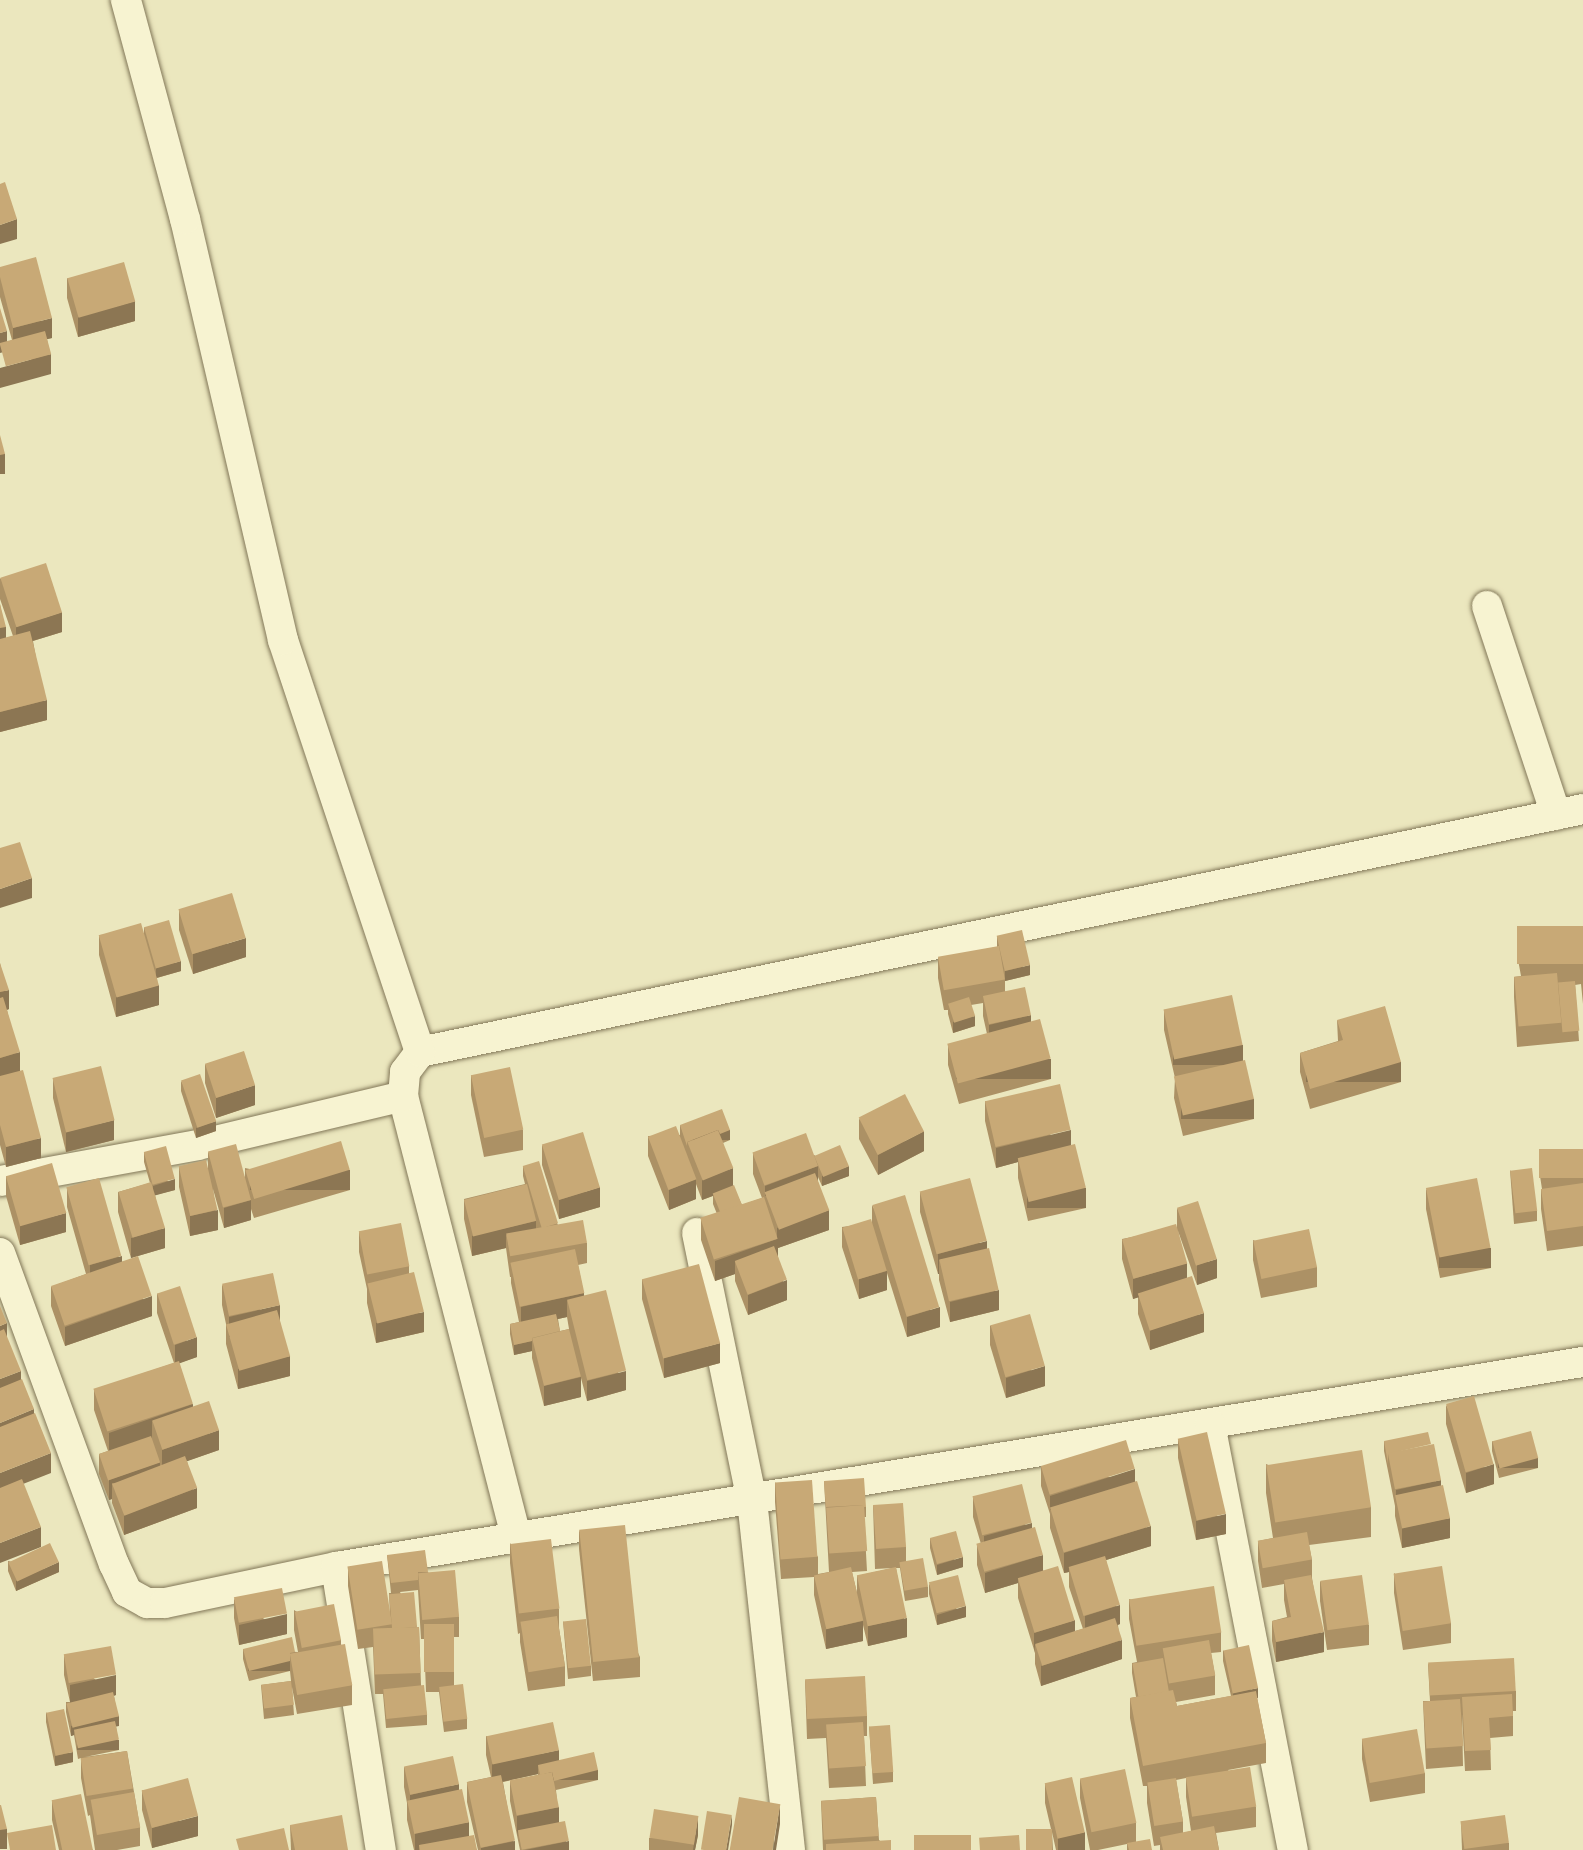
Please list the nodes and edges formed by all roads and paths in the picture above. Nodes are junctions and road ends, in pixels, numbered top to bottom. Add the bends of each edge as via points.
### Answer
1 (126, 0) edge
2 (1487, 606) dead end
3 (1570, 812) edge
4 (420, 1052) junction
5 (403, 1096) junction
6 (0, 1181) edge
7 (697, 1233) dead end
8 (0, 1253) edge
9 (1583, 1362) edge
10 (1210, 1424) junction
11 (752, 1500) junction
12 (517, 1539) junction
13 (336, 1567) junction
14 (381, 1850) edge
15 (790, 1850) edge
16 (1293, 1850) edge

1 - 4 street via 185,219 283,640
2 - 3 street
3 - 4 street
4 - 5 street via 405,1072
5 - 6 street via 198,1145
5 - 12 street
7 - 11 street
8 - 13 street via 127,1592 147,1603 165,1603
9 - 10 street
10 - 11 street
10 - 16 street
11 - 12 street
11 - 15 street
12 - 13 street
13 - 14 street

